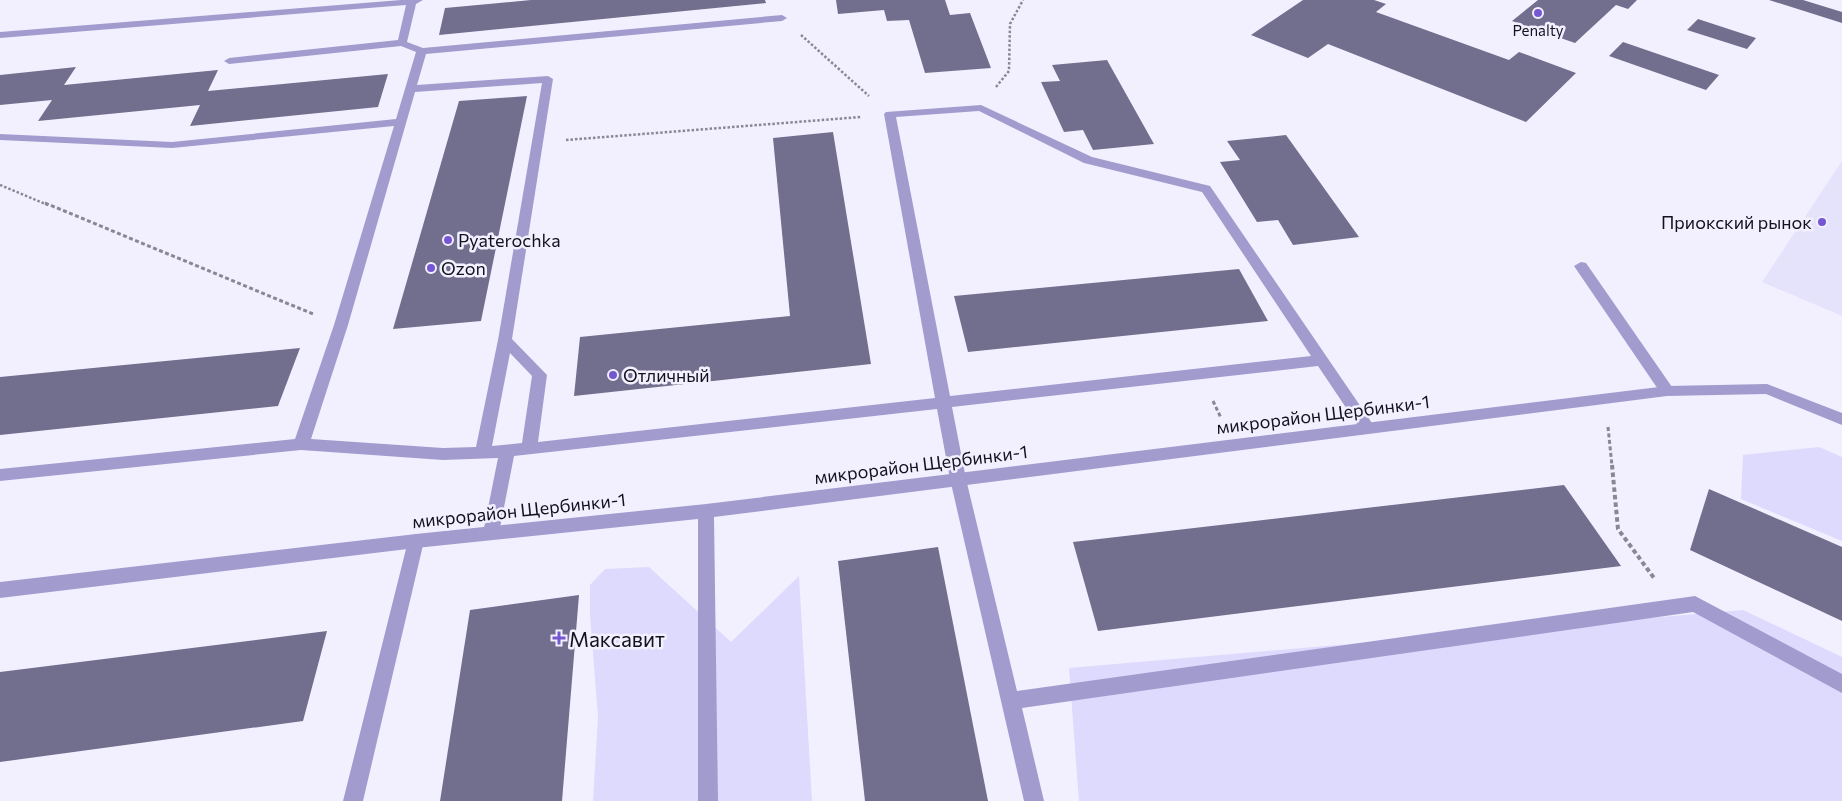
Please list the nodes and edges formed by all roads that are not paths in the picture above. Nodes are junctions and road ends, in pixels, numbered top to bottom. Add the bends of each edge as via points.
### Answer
1 (415, 1) edge
2 (782, 18) road end
3 (0, 35) edge
4 (402, 43) junction
5 (422, 51) junction
6 (228, 61) dead end
7 (411, 89) junction
8 (400, 122) junction
9 (0, 137) edge
10 (1581, 266) dead end
11 (505, 340) junction
12 (1321, 360) junction
13 (1667, 391) junction
14 (944, 402) junction
15 (1842, 419) edge
16 (1368, 429) junction
17 (301, 444) junction
18 (529, 448) junction
19 (507, 452) junction
20 (483, 453) junction
21 (0, 475) edge
22 (958, 479) junction
23 (706, 511) junction
24 (491, 533) junction
25 (416, 541) junction
26 (0, 590) edge
27 (1842, 684) edge
28 (1010, 701) junction
29 (353, 801) edge
30 (708, 801) edge
31 (1034, 801) edge

1 - 3 street
1 - 4 street
2 - 5 street
4 - 5 street
4 - 6 street
5 - 7 street
7 - 8 street
7 - 11 street via 548,79
8 - 9 street via 172,145
8 - 17 street via 342,325
10 - 13 street
11 - 18 street via 540,375
11 - 20 street
12 - 14 street
12 - 14 street via 1206,189 1088,160 981,108 890,114
12 - 16 street
13 - 15 street, микрорайон Щербинки-1 via 1767,389
13 - 16 street, микрорайон Щербинки-1
14 - 18 street
14 - 22 street
16 - 22 street, микрорайон Щербинки-1
17 - 20 street via 443,454
17 - 21 street
18 - 19 street
19 - 20 street
19 - 24 street
22 - 23 street, микрорайон Щербинки-1
22 - 28 street
23 - 24 street, микрорайон Щербинки-1
23 - 30 street
24 - 25 street, микрорайон Щербинки-1
25 - 26 street, микрорайон Щербинки-1
25 - 29 street
27 - 28 street via 1695,604
28 - 31 street

